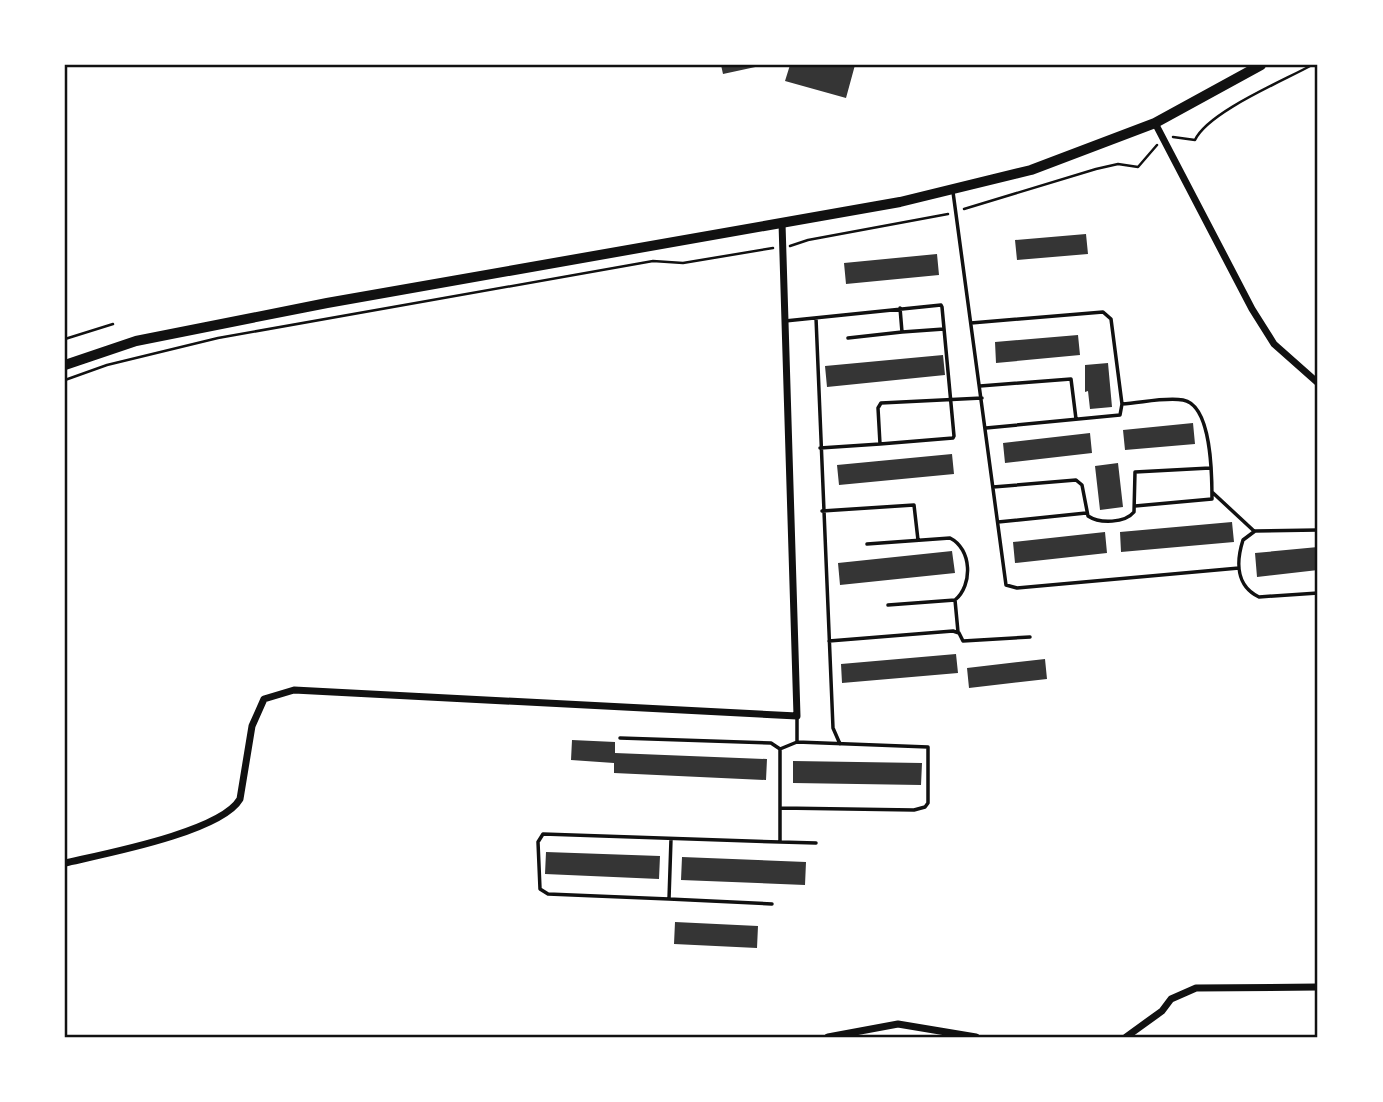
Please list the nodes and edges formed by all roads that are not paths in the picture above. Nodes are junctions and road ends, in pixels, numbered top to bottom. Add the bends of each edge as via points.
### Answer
1 (1261, 65) edge
2 (1155, 123) junction
3 (953, 189) junction
4 (782, 223) junction
5 (900, 308) junction
6 (816, 318) junction
7 (785, 321) junction
8 (971, 323) junction
9 (944, 329) junction
10 (902, 332) junction
11 (848, 338) dead end
12 (65, 365) edge
13 (1318, 383) edge
14 (981, 386) junction
15 (982, 398) junction
16 (950, 400) junction
17 (1122, 404) junction
18 (1076, 419) junction
19 (986, 429) junction
20 (880, 444) junction
21 (820, 448) junction
22 (1210, 468) junction
23 (993, 487) junction
24 (1212, 492) junction
25 (1135, 506) junction
26 (822, 511) junction
27 (1087, 513) junction
28 (998, 522) junction
29 (1318, 530) edge
30 (1255, 531) junction
31 (918, 540) junction
32 (867, 544) dead end
33 (1239, 568) junction
34 (1318, 593) edge
35 (955, 600) junction
36 (888, 604) dead end
37 (958, 632) junction
38 (1030, 637) dead end
39 (829, 641) junction
40 (797, 716) junction
41 (620, 738) dead end
42 (797, 742) junction
43 (841, 744) junction
44 (780, 749) junction
45 (780, 808) junction
46 (671, 839) junction
47 (780, 842) junction
48 (816, 843) dead end
49 (65, 863) edge
50 (670, 900) junction
51 (772, 904) dead end
52 (1318, 988) edge
53 (828, 1037) edge
54 (976, 1037) edge
55 (1126, 1037) edge

1 - 2 main road
2 - 3 main road via 1031,170
2 - 13 street via 1252,309 1274,344
3 - 4 main road
3 - 8 lane
4 - 7 street
4 - 12 main road via 150,338
5 - 6 lane
5 - 9 lane via 940,304
5 - 10 lane
6 - 7 lane
6 - 21 lane
7 - 40 street
8 - 14 lane
8 - 17 lane via 1107,313
9 - 10 lane
9 - 16 lane
10 - 11 lane
14 - 15 lane
14 - 18 lane via 1071,379
15 - 16 lane
15 - 19 lane
16 - 20 lane via 881,403
16 - 20 lane via 952,440
17 - 18 lane via 1115,417
17 - 22 lane via 1183,400 1191,404 1205,421
18 - 19 lane
19 - 23 lane
20 - 21 lane
21 - 26 lane
22 - 24 lane
22 - 25 lane via 1135,472
23 - 27 lane via 1076,480 1083,485
23 - 28 lane
24 - 25 lane via 1209,502
24 - 30 lane
25 - 27 lane via 1130,517 1115,520 1096,520
26 - 31 lane via 915,505
26 - 39 lane
27 - 28 lane
28 - 33 lane via 1006,585 1011,588
29 - 30 lane
30 - 33 lane via 1242,540
31 - 32 lane
31 - 35 lane via 950,538 962,548 967,583
33 - 34 lane via 1242,583 1259,597
35 - 36 lane
35 - 37 lane
37 - 38 lane via 963,641
37 - 39 lane
39 - 43 lane via 834,728
40 - 42 lane
40 - 49 street via 294,690 264,699 256,712 240,799 233,811 158,841
41 - 44 lane via 771,743
42 - 43 lane
42 - 44 lane
43 - 45 lane via 928,747 926,807
44 - 45 lane
45 - 47 lane
46 - 47 lane
46 - 50 lane
46 - 50 lane via 547,834 538,842 539,885 544,893
47 - 48 lane
50 - 51 lane
52 - 55 street via 1196,988 1171,999
53 - 54 street via 898,1024

